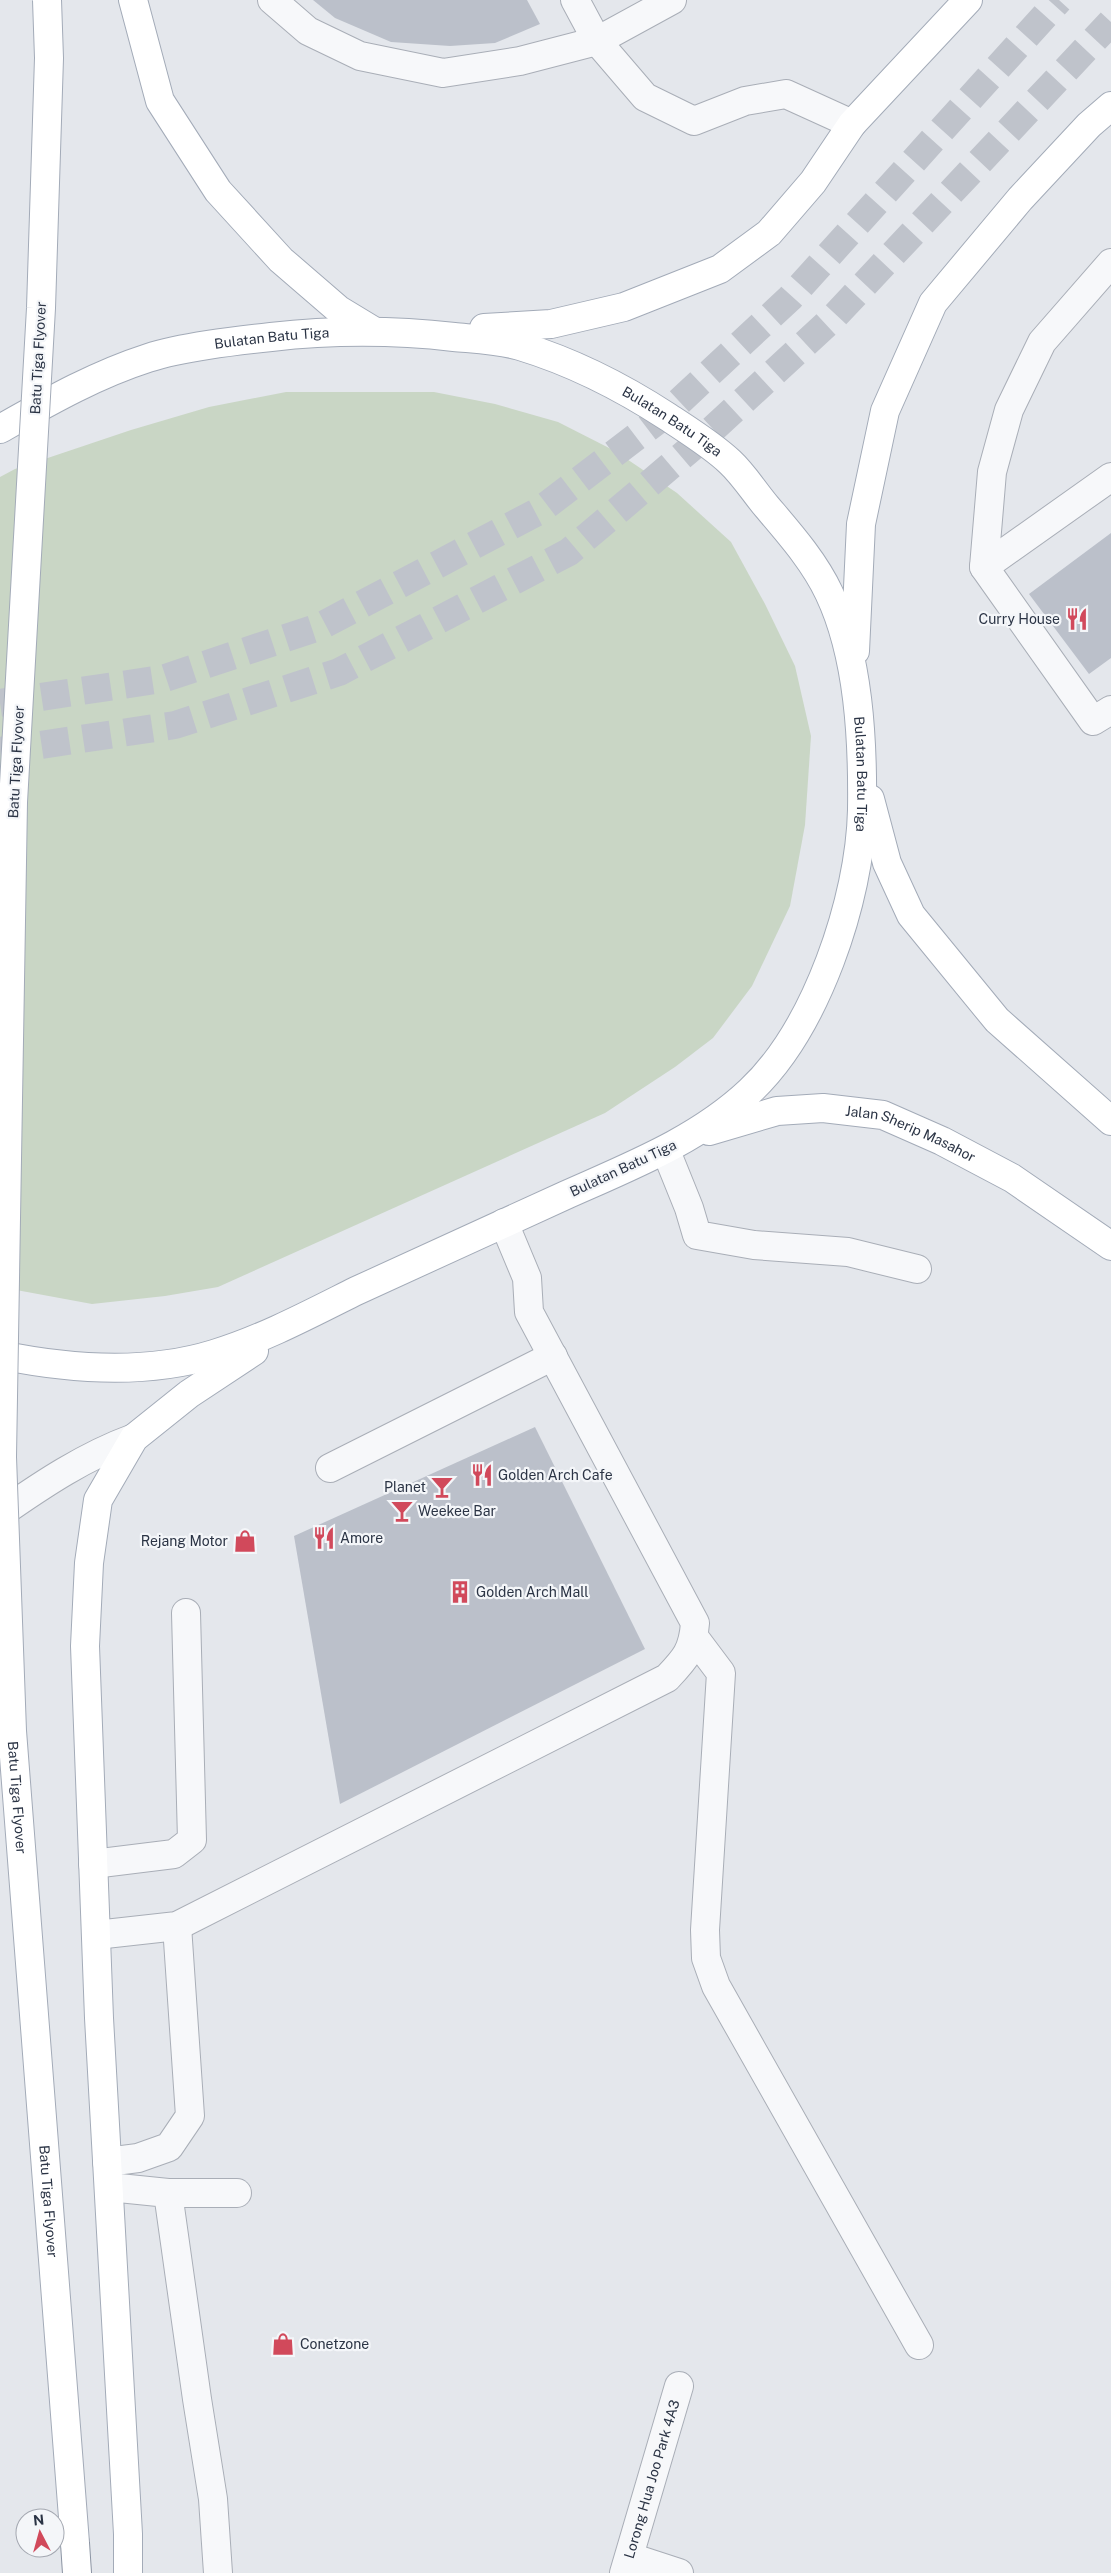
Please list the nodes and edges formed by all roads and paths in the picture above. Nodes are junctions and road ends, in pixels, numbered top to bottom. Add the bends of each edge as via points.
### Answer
1 (47, 0) edge
2 (133, 0) edge
3 (272, 0) edge
4 (575, 0) edge
5 (672, 0) edge
6 (968, 0) edge
7 (597, 41) junction
8 (1111, 106) edge
9 (852, 124) junction
10 (1111, 263) edge
11 (372, 330) junction
12 (412, 332) junction
13 (0, 429) edge
14 (1111, 477) edge
15 (984, 567) junction
16 (853, 680) junction
17 (1111, 710) edge
18 (863, 771) junction
19 (1111, 1120) edge
20 (676, 1144) junction
21 (504, 1224) junction
22 (1111, 1246) edge
23 (917, 1269) dead end
24 (308, 1316) junction
25 (0, 1355) edge
26 (553, 1356) junction
27 (134, 1438) junction
28 (330, 1468) dead end
29 (0, 1514) edge
30 (186, 1614) dead end
31 (694, 1637) junction
32 (93, 1864) junction
33 (177, 1926) junction
34 (96, 1935) junction
35 (108, 2174) junction
36 (168, 2193) junction
37 (237, 2193) dead end
38 (918, 2344) dead end
39 (679, 2386) dead end
40 (627, 2565) edge
41 (77, 2573) edge
42 (128, 2573) edge
43 (218, 2573) edge
44 (679, 2573) edge

1 - 41 main road, Batu Tiga Flyover, bridge via 49,58 41,308 13,802 2,1457 12,1731
2 - 11 main road via 160,101 218,192 281,260 339,310
3 - 7 street via 308,31 360,56 443,73 520,61
4 - 7 street
5 - 7 street
6 - 9 main road
7 - 9 street via 644,97 694,121 745,101 786,94
8 - 16 main road via 1020,199 933,303 885,411 861,524
9 - 12 main road via 813,182 769,233 720,269 624,307 551,324
10 - 15 street via 1042,342 1009,410 992,472
11 - 12 main road, Bulatan Batu Tiga
11 - 13 main road, Bulatan Batu Tiga via 299,334 151,356 61,395
12 - 16 main road, Bulatan Batu Tiga via 516,345 565,362 645,402 731,462 811,562 829,593 844,637
14 - 15 street
15 - 17 street via 1093,721
16 - 18 main road, Bulatan Batu Tiga
18 - 19 main road via 887,863 911,915 996,1020
18 - 20 main road, Bulatan Batu Tiga via 862,826 854,882 838,940 814,998 782,1053 754,1088 723,1115
20 - 21 main road, Bulatan Batu Tiga
20 - 22 main road, Jalan Sherip Masahor via 777,1111 824,1108 883,1115 942,1141 1012,1178
20 - 23 street via 697,1235 754,1245 848,1252
21 - 24 main road, Bulatan Batu Tiga
21 - 26 street via 527,1278 529,1312
24 - 25 main road, Bulatan Batu Tiga via 214,1354 129,1368 45,1364
24 - 27 main road via 189,1394
26 - 28 street
26 - 31 street via 694,1623
27 - 29 street via 94,1454
27 - 32 main road via 98,1500 89,1563 85,1646
30 - 32 street via 192,1840 174,1854
31 - 33 street via 688,1656 667,1678
31 - 38 street via 720,1673 706,1958 716,1986
32 - 34 main road
33 - 34 street
33 - 35 street via 190,2116 169,2147
34 - 35 main road
35 - 36 street
35 - 42 main road
36 - 37 street
36 - 43 street via 196,2399 214,2499
39 - 40 street, Lorong Hua Joo Park 4A3
40 - 44 street

